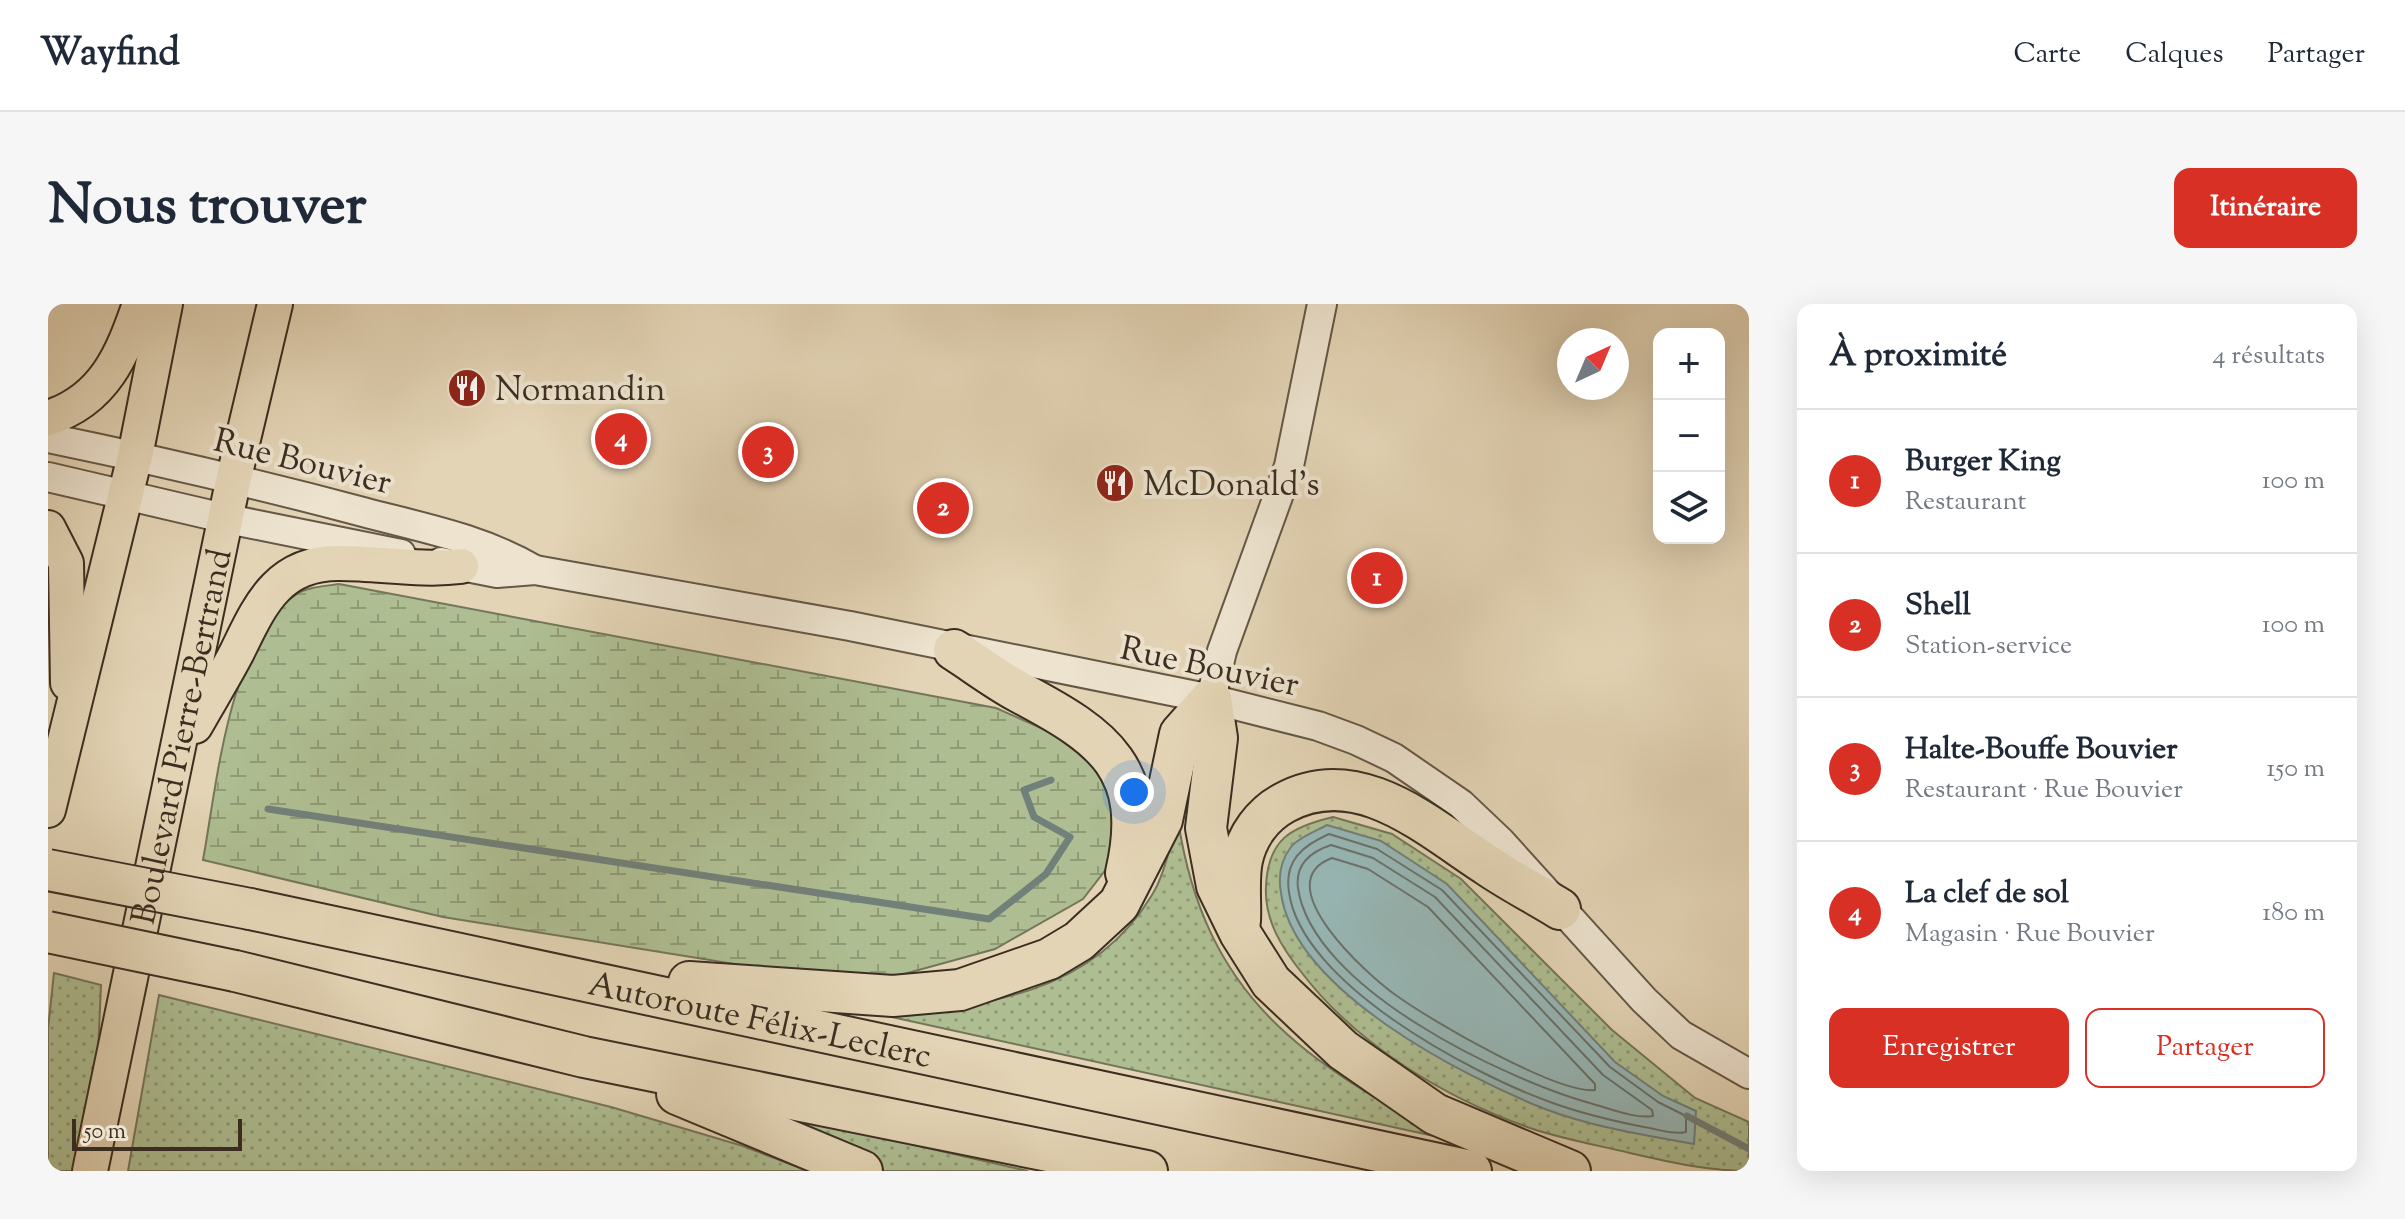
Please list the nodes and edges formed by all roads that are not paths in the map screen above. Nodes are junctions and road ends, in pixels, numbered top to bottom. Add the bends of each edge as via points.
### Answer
1 (140, 304) edge
2 (165, 304) edge
3 (275, 304) edge
4 (1322, 304) edge
5 (48, 418) edge
6 (48, 438) edge
7 (135, 456) junction
8 (48, 477) edge
9 (234, 477) junction
10 (124, 493) junction
11 (228, 519) junction
12 (48, 528) edge
13 (461, 566) junction
14 (535, 570) junction
15 (954, 650) junction
16 (1211, 699) junction
17 (68, 729) junction
18 (178, 758) junction
19 (48, 810) edge
20 (48, 870) edge
21 (1119, 904) junction
22 (1560, 909) junction
23 (48, 932) edge
24 (1240, 933) junction
25 (502, 963) junction
26 (584, 1057) junction
27 (1749, 1074) edge
28 (102, 1115) junction
29 (90, 1171) edge
30 (104, 1171) edge
31 (862, 1171) edge
32 (1147, 1171) edge
33 (1471, 1171) edge
34 (1570, 1171) edge

1 - 5 main road via 115,369 71,409
2 - 7 main road
3 - 9 main road, Boulevard Pierre-Bertrand
4 - 16 street via 1289,466 1222,651
6 - 7 street, Rue Bouvier
7 - 9 street, Rue Bouvier
7 - 10 main road
8 - 10 street, Rue Bouvier
9 - 11 main road, Boulevard Pierre-Bertrand
9 - 14 street, Rue Bouvier via 496,548
10 - 11 street, Rue Bouvier
10 - 17 main road
11 - 13 street, Rue Bouvier
11 - 18 main road, Boulevard Pierre-Bertrand
12 - 17 main road via 66,563
13 - 14 street, Rue Bouvier via 497,573
13 - 18 main road via 338,562 282,580 250,620
14 - 15 street, Rue Bouvier via 850,626
15 - 16 street, Rue Bouvier
15 - 21 highway via 1066,716 1106,747 1116,762 1127,785 1132,822
16 - 21 highway via 1180,734 1162,820
16 - 22 street, Rue Bouvier via 1318,726 1394,758 1461,804
16 - 24 highway via 1217,738 1206,828 1217,886
17 - 19 main road
18 - 28 main road, Boulevard Pierre-Bertrand
20 - 25 highway, Autoroute Félix-Leclerc, bridge
21 - 25 highway via 1079,941 1049,959 960,990 893,996
22 - 24 highway via 1381,799 1326,789 1272,809 1251,834 1242,862
22 - 27 street, Rue Bouvier via 1681,1035
23 - 26 highway, Autoroute Félix-Leclerc, bridge via 235,971
24 - 34 highway via 1271,982 1343,1050 1435,1114
25 - 33 highway, Autoroute Félix-Leclerc
26 - 31 highway
26 - 32 highway, Autoroute Félix-Leclerc
28 - 29 main road, Boulevard Pierre-Bertrand
28 - 30 main road

